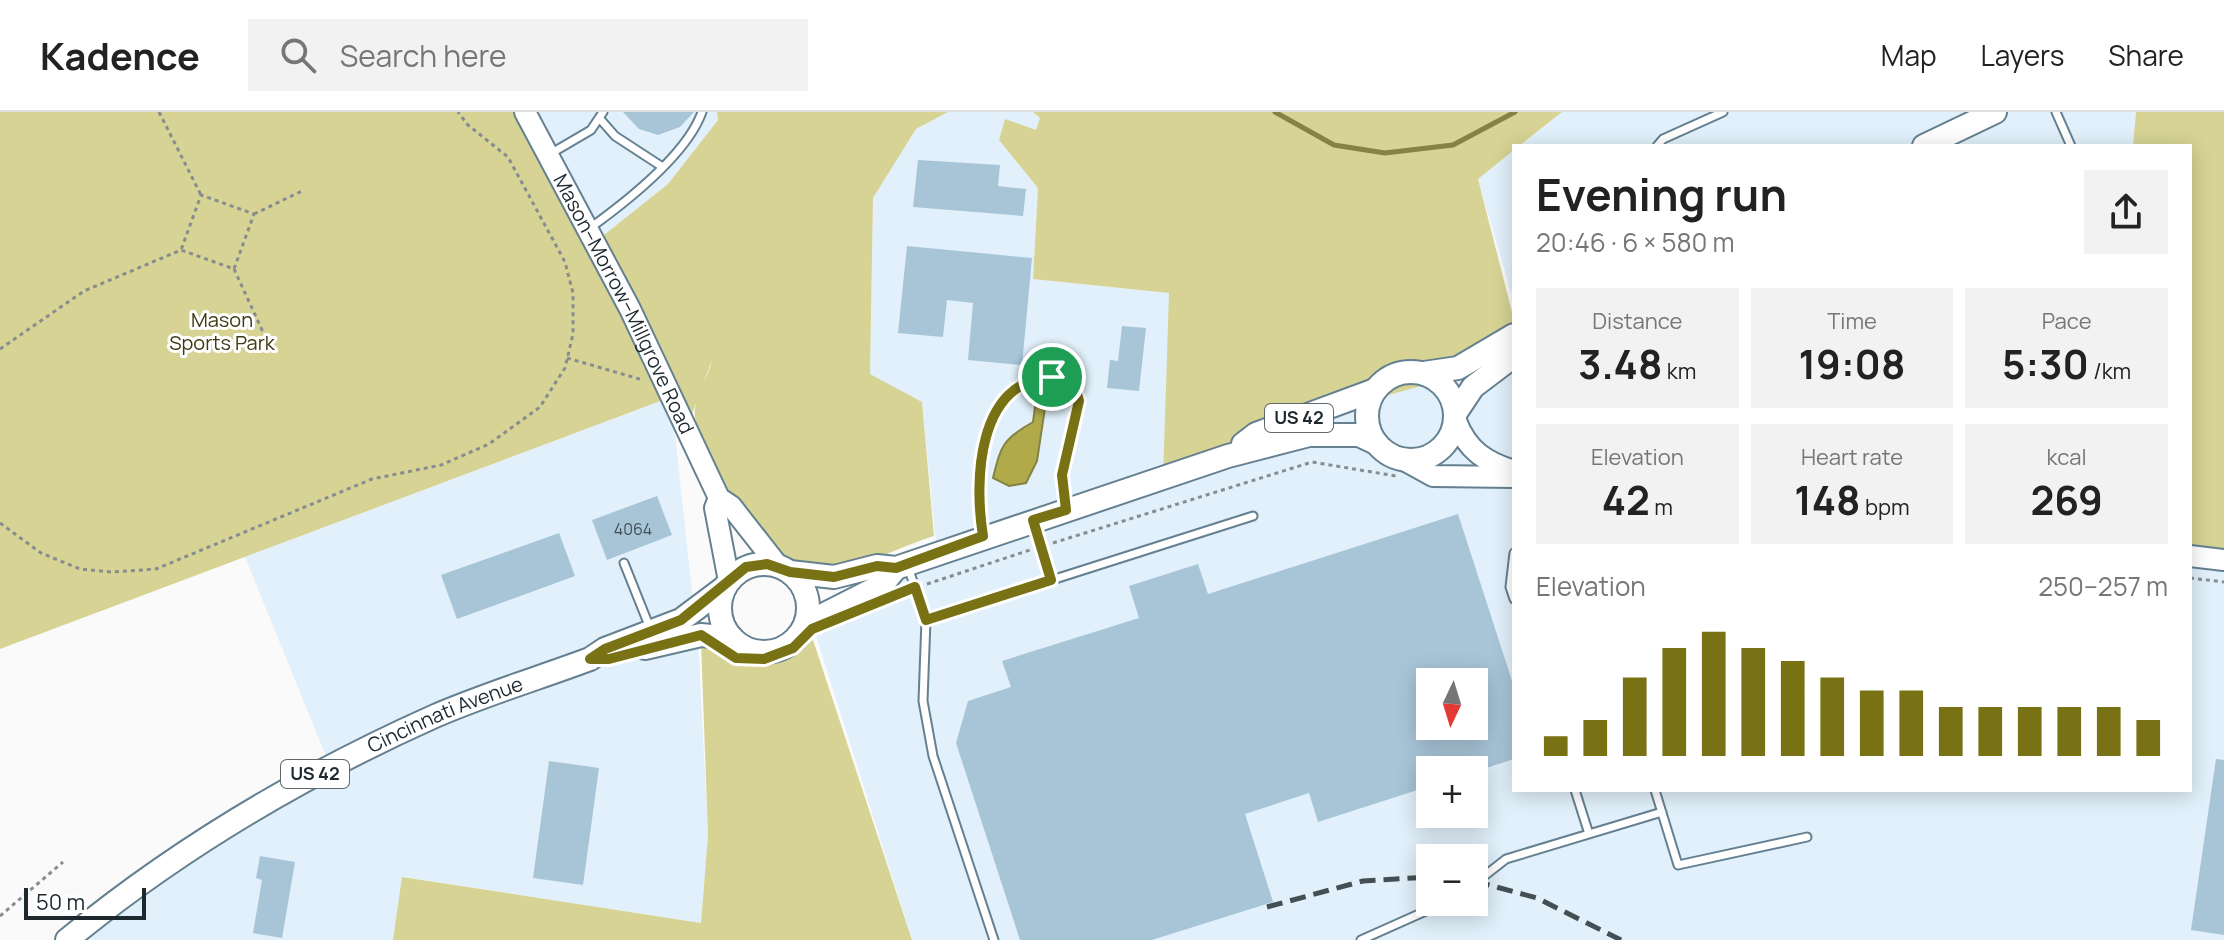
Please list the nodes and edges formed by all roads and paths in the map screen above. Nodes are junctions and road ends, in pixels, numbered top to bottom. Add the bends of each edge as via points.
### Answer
1 (159, 112) edge
2 (458, 112) edge
3 (525, 112) edge
4 (702, 112) edge
5 (1723, 112) edge
6 (1995, 112) edge
7 (2056, 112) edge
8 (602, 116) edge
9 (1659, 144) edge
10 (1928, 144) edge
11 (2070, 144) edge
12 (548, 155) junction
13 (661, 166) junction
14 (302, 191) dead end
15 (201, 195) junction
16 (254, 214) junction
17 (588, 229) junction
18 (181, 250) junction
19 (234, 269) junction
20 (263, 332) dead end
21 (1512, 336) edge
22 (0, 349) edge
23 (567, 358) junction
24 (1512, 358) edge
25 (1424, 373) junction
26 (647, 381) dead end
27 (1375, 390) junction
28 (1456, 417) junction
29 (1376, 443) junction
30 (1228, 456) junction
31 (1405, 469) junction
32 (1512, 473) edge
33 (1512, 474) edge
34 (719, 498) junction
35 (1066, 510) junction
36 (1253, 516) dead end
37 (1033, 520) junction
38 (0, 523) edge
39 (983, 536) junction
40 (1041, 547) junction
41 (2192, 556) edge
42 (2224, 560) edge
43 (624, 563) dead end
44 (901, 566) junction
45 (784, 569) junction
46 (1512, 570) edge
47 (2192, 578) edge
48 (1051, 580) junction
49 (2224, 582) edge
50 (727, 584) junction
51 (915, 587) junction
52 (1512, 593) edge
53 (926, 620) junction
54 (805, 631) junction
55 (652, 632) junction
56 (729, 645) junction
57 (590, 659) junction
58 (1576, 792) edge
59 (1656, 792) edge
60 (1662, 812) junction
61 (1589, 834) junction
62 (1807, 837) dead end
63 (63, 862) dead end
64 (1488, 873) edge
65 (1416, 915) edge
66 (0, 916) edge
67 (67, 940) edge
68 (994, 940) edge
69 (1361, 940) edge

1 - 15 path
2 - 23 path via 508,157 565,262 573,293
3 - 12 street, Mason–Morrow–Millgrove Road
4 - 13 lane
5 - 9 lane
6 - 10 main road
7 - 11 lane
8 - 12 lane via 591,130
8 - 13 lane via 615,136
12 - 17 street, Mason–Morrow–Millgrove Road
13 - 17 lane
14 - 16 path
15 - 16 path
15 - 18 path
16 - 19 path
17 - 34 street, Mason–Morrow–Millgrove Road
18 - 19 path
18 - 22 path via 84,291
19 - 20 path
21 - 25 main road via 1458,368
23 - 26 path
23 - 38 path via 540,407 489,444 441,465 372,479 156,569 80,569 41,553
24 - 28 main road via 1473,387
25 - 27 main road via 1401,372
25 - 28 main road via 1450,394
27 - 29 main road via 1366,417
27 - 30 main road, US 42 via 1256,434
28 - 31 main road via 1452,434 1433,455
28 - 32 street via 1463,439 1477,455
29 - 30 main road, US 42 via 1359,435 1309,435
29 - 31 main road
30 - 35 main road, US 42
31 - 33 street via 1433,476
31 - 40 path via 1312,462
34 - 45 street, Mason–Morrow–Millgrove Road
34 - 50 street, Mason–Morrow–Millgrove Road via 715,508
35 - 37 main road, US 42
35 - 39 lane via 1062,475 1079,397 1064,381 1040,378 1017,388 989,423 980,482
36 - 48 lane
37 - 39 main road, US 42
37 - 40 lane
39 - 44 main road, US 42
40 - 48 lane
40 - 51 path
41 - 42 street
43 - 55 lane
44 - 45 main road, US 42 via 834,577
44 - 51 lane
44 - 54 main road, US 42 via 882,585
45 - 50 main road, US 42 via 746,567
45 - 54 main road via 806,595
46 - 52 lane
47 - 49 path
48 - 53 lane
50 - 55 main road, Cincinnati Avenue / US 42 via 681,620
50 - 56 main road via 720,610
51 - 53 lane
53 - 68 lane via 923,701 933,756
54 - 56 main road, US 42 via 771,651
54 - 56 path via 793,648 764,659 736,658
55 - 57 main road, Cincinnati Avenue / US 42
56 - 57 main road, Cincinnati Avenue / US 42 via 701,635 609,659
57 - 67 main road, Cincinnati Avenue / US 42 via 438,715 330,766 163,866
58 - 61 lane
59 - 60 lane
60 - 61 lane
60 - 62 lane via 1678,865
61 - 64 lane via 1506,859
63 - 66 path
65 - 69 lane

